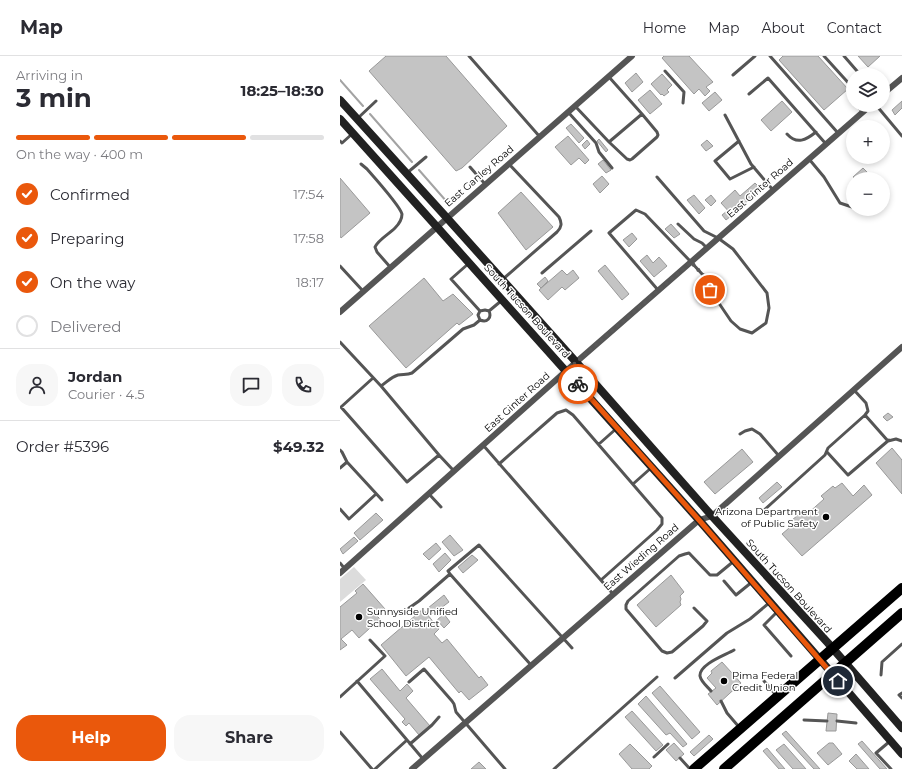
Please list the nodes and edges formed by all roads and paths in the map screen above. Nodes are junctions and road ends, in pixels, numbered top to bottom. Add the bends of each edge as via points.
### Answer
1 (469, 56) edge
2 (632, 56) edge
3 (755, 56) edge
4 (770, 56) edge
5 (824, 56) edge
6 (844, 56) edge
7 (855, 68) edge
8 (665, 71) dead end
9 (733, 75) dead end
10 (609, 77) junction
11 (902, 78) edge
12 (846, 80) edge
13 (890, 88) edge
14 (749, 94) dead end
15 (340, 100) edge
16 (376, 101) dead end
17 (683, 103) dead end
18 (575, 106) junction
19 (568, 112) junction
20 (863, 112) edge
21 (882, 112) edge
22 (642, 114) junction
23 (725, 115) dead end
24 (340, 119) edge
25 (357, 119) junction
26 (816, 132) junction
27 (353, 133) junction
28 (838, 133) junction
29 (787, 134) dead end
30 (902, 136) edge
31 (540, 137) junction
32 (340, 141) edge
33 (609, 142) junction
34 (739, 142) junction
35 (826, 144) junction
36 (426, 157) dead end
37 (809, 159) junction
38 (361, 164) dead end
39 (509, 164) junction
40 (470, 167) dead end
41 (754, 167) junction
42 (612, 168) dead end
43 (407, 174) junction
44 (657, 177) dead end
45 (485, 184) junction
46 (773, 190) junction
47 (846, 205) edge
48 (447, 218) junction
49 (678, 224) dead end
50 (437, 226) junction
51 (592, 231) dead end
52 (718, 238) junction
53 (707, 248) junction
54 (691, 262) junction
55 (470, 263) junction
56 (340, 266) edge
57 (391, 268) junction
58 (542, 273) dead end
59 (502, 279) junction
60 (658, 290) junction
61 (363, 292) junction
62 (502, 299) junction
63 (480, 311) junction
64 (489, 311) junction
65 (340, 312) edge
66 (480, 320) junction
67 (340, 342) edge
68 (902, 347) edge
69 (576, 362) junction
70 (566, 371) junction
71 (373, 378) junction
72 (381, 386) junction
73 (854, 390) junction
74 (340, 407) edge
75 (866, 415) junction
76 (617, 428) junction
77 (740, 434) dead end
78 (889, 440) junction
79 (902, 442) edge
80 (599, 444) junction
81 (483, 445) junction
82 (340, 450) edge
83 (827, 452) junction
84 (439, 455) junction
85 (780, 456) junction
86 (347, 462) junction
87 (499, 464) junction
88 (652, 467) junction
89 (340, 468) edge
90 (454, 471) junction
91 (633, 484) junction
92 (429, 493) junction
93 (376, 494) junction
94 (382, 500) dead end
95 (441, 507) dead end
96 (340, 509) edge
97 (763, 510) dead end
98 (712, 516) junction
99 (699, 520) junction
100 (473, 543) dead end
101 (479, 545) junction
102 (734, 561) junction
103 (340, 563) edge
104 (342, 571) edge
105 (450, 574) junction
106 (601, 580) junction
107 (724, 581) dead end
108 (752, 581) junction
109 (902, 588) edge
110 (613, 594) junction
111 (770, 602) junction
112 (409, 608) dead end
113 (694, 608) dead end
114 (778, 612) junction
115 (902, 613) edge
116 (562, 638) junction
117 (370, 640) dead end
118 (902, 644) edge
119 (572, 648) dead end
120 (832, 649) junction
121 (734, 650) dead end
122 (791, 656) dead end
123 (820, 660) junction
124 (845, 664) junction
125 (531, 665) junction
126 (833, 675) junction
127 (881, 675) dead end
128 (657, 677) dead end
129 (675, 678) dead end
130 (764, 681) dead end
131 (357, 682) junction
132 (409, 682) dead end
133 (711, 691) dead end
134 (902, 693) edge
135 (778, 696) junction
136 (340, 697) edge
137 (902, 698) edge
138 (721, 701) dead end
139 (439, 717) dead end
140 (804, 720) dead end
141 (827, 721) dead end
142 (837, 721) dead end
143 (465, 723) junction
144 (856, 724) dead end
145 (901, 725) edge
146 (740, 728) junction
147 (340, 732) edge
148 (407, 740) junction
149 (890, 740) junction
150 (410, 744) junction
151 (668, 744) dead end
152 (902, 754) edge
153 (654, 757) dead end
154 (680, 758) dead end
155 (423, 759) junction
156 (374, 769) edge
157 (412, 769) edge
158 (504, 769) edge
159 (554, 769) edge
160 (690, 769) edge
161 (694, 769) edge
162 (724, 769) edge
163 (891, 769) edge

1 - 31 lane
2 - 10 street, East Ganley Road
3 - 9 lane
4 - 28 lane
5 - 12 lane
6 - 7 lane
8 - 17 lane via 684,92
10 - 18 street, East Ganley Road
10 - 22 lane
11 - 13 street
14 - 26 lane via 768,78
15 - 25 main road, South Tucson Boulevard
16 - 25 lane
18 - 19 street, East Ganley Road
18 - 33 lane
19 - 31 street, East Ganley Road
19 - 42 lane via 596,143 599,152
20 - 28 street, East Ginter Road
21 - 30 lane
22 - 33 lane
22 - 33 lane via 658,135 632,159 627,159
23 - 34 lane
24 - 27 main road, South Tucson Boulevard
25 - 43 main road, South Tucson Boulevard
26 - 29 lane via 806,139 799,140 792,139
26 - 35 lane
27 - 32 lane via 342,143
27 - 50 main road, South Tucson Boulevard
28 - 35 street, East Ginter Road
31 - 39 street, East Ganley Road
34 - 41 lane
34 - 41 lane via 715,161 730,179
35 - 37 street, East Ginter Road
36 - 43 lane
37 - 46 street, East Ginter Road
37 - 47 lane via 840,203
38 - 57 lane via 402,214 395,228 377,243 375,248
39 - 45 street, East Ganley Road
39 - 59 lane via 559,217 562,225
40 - 45 lane
41 - 46 lane
43 - 48 main road, South Tucson Boulevard
44 - 52 lane via 704,231
45 - 48 street, East Ganley Road
46 - 52 street, East Ginter Road
48 - 50 street, East Ganley Road
48 - 59 main road, South Tucson Boulevard
49 - 53 lane
50 - 55 main road, South Tucson Boulevard
50 - 57 street, East Ganley Road
51 - 58 lane
52 - 53 street, East Ginter Road
52 - 54 lane via 733,249 767,293 769,308 766,323 752,334 740,329 710,290 703,275
53 - 54 street, East Ginter Road
54 - 60 street, East Ginter Road
54 - 60 lane via 645,214 636,210 609,233
55 - 62 main road, South Tucson Boulevard
55 - 63 lane via 451,280
56 - 61 lane
57 - 61 street, East Ganley Road
59 - 69 main road, South Tucson Boulevard
60 - 69 street, East Ginter Road
61 - 65 street, East Ganley Road
62 - 64 lane
62 - 70 main road, South Tucson Boulevard
63 - 64 lane
63 - 66 lane
64 - 66 lane via 489,319
66 - 72 lane via 462,329 412,373 391,378
67 - 71 lane
68 - 73 street, East Wieding Road
69 - 70 street, East Ginter Road
69 - 98 main road, South Tucson Boulevard
70 - 76 main road, South Tucson Boulevard
70 - 81 street, East Ginter Road
71 - 72 lane
71 - 74 lane
72 - 84 lane
73 - 75 lane via 866,403
73 - 85 street, East Wieding Road
74 - 84 lane via 407,482
75 - 78 lane
75 - 83 lane via 828,448
76 - 80 lane
76 - 88 main road, South Tucson Boulevard
77 - 85 lane via 752,429
78 - 79 lane via 896,439
78 - 83 lane via 848,475
80 - 87 lane via 566,410 557,413
80 - 91 lane
81 - 87 lane
81 - 90 street, East Ginter Road
82 - 86 lane
83 - 97 lane via 826,456
84 - 90 lane
85 - 98 street, East Wieding Road
86 - 89 lane
86 - 93 lane
87 - 106 lane
88 - 91 lane
88 - 99 main road, South Tucson Boulevard
90 - 92 street, East Ginter Road
91 - 106 lane via 662,518 662,524
92 - 95 lane
92 - 104 street, East Ginter Road
93 - 94 lane
93 - 96 lane via 349,519
98 - 99 street, East Wieding Road
98 - 120 main road, South Tucson Boulevard
99 - 102 main road, South Tucson Boulevard
99 - 110 street, East Wieding Road
100 - 101 lane
101 - 105 lane via 448,571
101 - 116 lane
102 - 108 main road, South Tucson Boulevard
102 - 113 lane via 717,575 710,575 689,554 679,556 626,605 626,609 662,651 667,653 672,652 707,621
103 - 104 lane
105 - 112 lane
105 - 125 lane
106 - 110 lane
107 - 108 lane via 736,595
108 - 111 main road, South Tucson Boulevard
109 - 120 main road
110 - 116 street, East Wieding Road
111 - 114 main road, South Tucson Boulevard
111 - 129 lane via 750,619 726,633
114 - 122 lane via 764,625
114 - 123 main road, South Tucson Boulevard
115 - 124 main road
116 - 119 lane
116 - 125 street, East Wieding Road
117 - 131 lane via 385,656
118 - 127 lane via 882,662
120 - 123 main road
120 - 124 main road, South Tucson Boulevard
121 - 133 lane via 701,670 700,676
123 - 126 main road, South Tucson Boulevard
123 - 135 main road
124 - 126 main road
124 - 145 main road, South Tucson Boulevard
125 - 143 street, East Wieding Road
126 - 149 main road, South Tucson Boulevard
126 - 162 main road
128 - 159 lane
130 - 135 lane
131 - 136 lane
131 - 148 lane
132 - 143 lane via 424,669 452,701 456,712
134 - 137 lane via 899,695
135 - 146 main road
138 - 146 lane
139 - 150 lane
140 - 141 lane
142 - 144 lane
143 - 155 street, East Wieding Road
143 - 158 lane
146 - 161 main road
147 - 156 lane
148 - 150 lane
148 - 156 lane
149 - 152 main road, South Tucson Boulevard
149 - 163 lane via 876,753
150 - 155 lane
151 - 153 lane
154 - 160 lane
155 - 157 street, East Wieding Road

